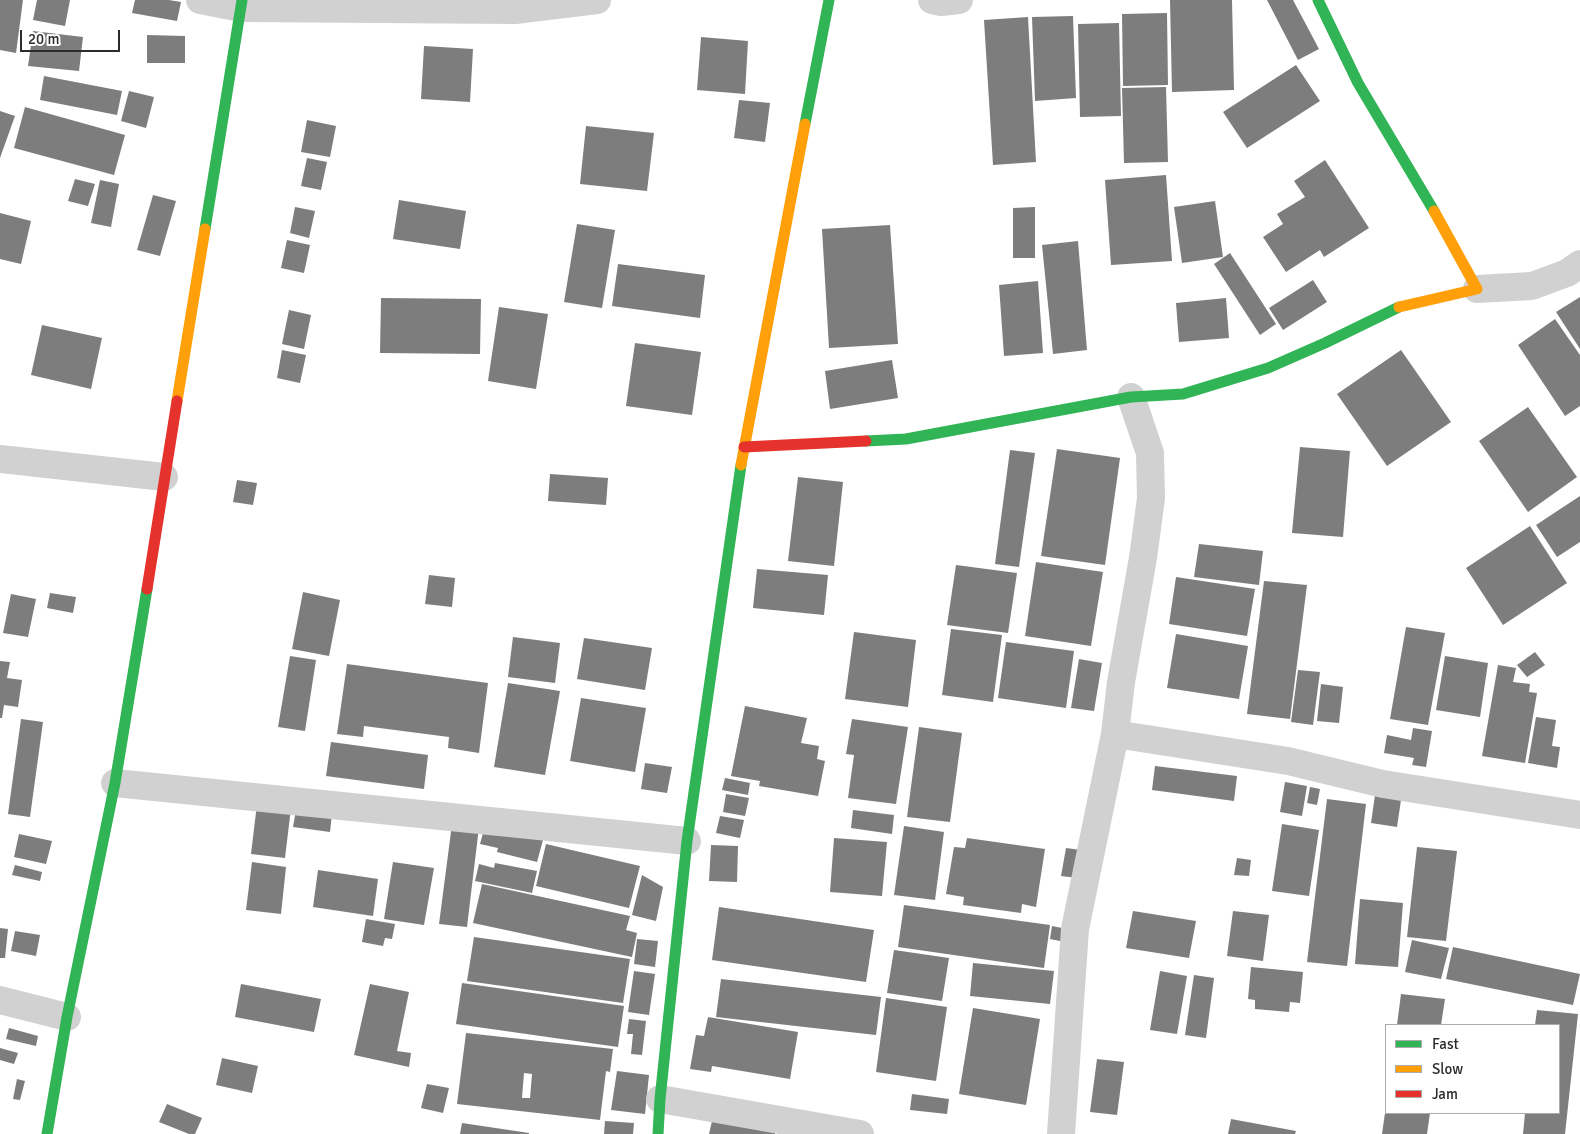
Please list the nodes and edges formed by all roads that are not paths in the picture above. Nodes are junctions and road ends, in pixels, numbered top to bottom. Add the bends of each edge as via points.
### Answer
1 (200, 0) edge
2 (597, 0) edge
3 (829, 0) edge
4 (932, 0) edge
5 (959, 0) edge
6 (1318, 0) edge
7 (241, 4) edge
8 (1580, 264) edge
9 (1477, 288) junction
10 (1131, 398) junction
11 (744, 447) junction
12 (0, 459) edge
13 (164, 477) junction
14 (1115, 734) junction
15 (115, 783) junction
16 (1580, 815) edge
17 (688, 841) junction
18 (0, 1000) edge
19 (67, 1017) junction
20 (660, 1099) junction
21 (47, 1134) edge
22 (658, 1134) edge
23 (860, 1134) edge
24 (1061, 1134) edge

1 - 7 street
2 - 7 street via 514,10
3 - 11 street
4 - 5 street
6 - 9 street via 1358,83
7 - 13 street
8 - 9 street via 1567,273 1532,286
9 - 10 street via 1395,308 1268,368 1183,394
10 - 11 street via 906,439
10 - 14 street via 1150,453 1152,498 1120,682
11 - 17 street
12 - 13 street
13 - 15 street
14 - 16 street via 1288,761 1383,784
14 - 24 street via 1075,929
15 - 17 street
15 - 19 street
17 - 20 street
18 - 19 street
19 - 21 street
20 - 22 street
20 - 23 street

